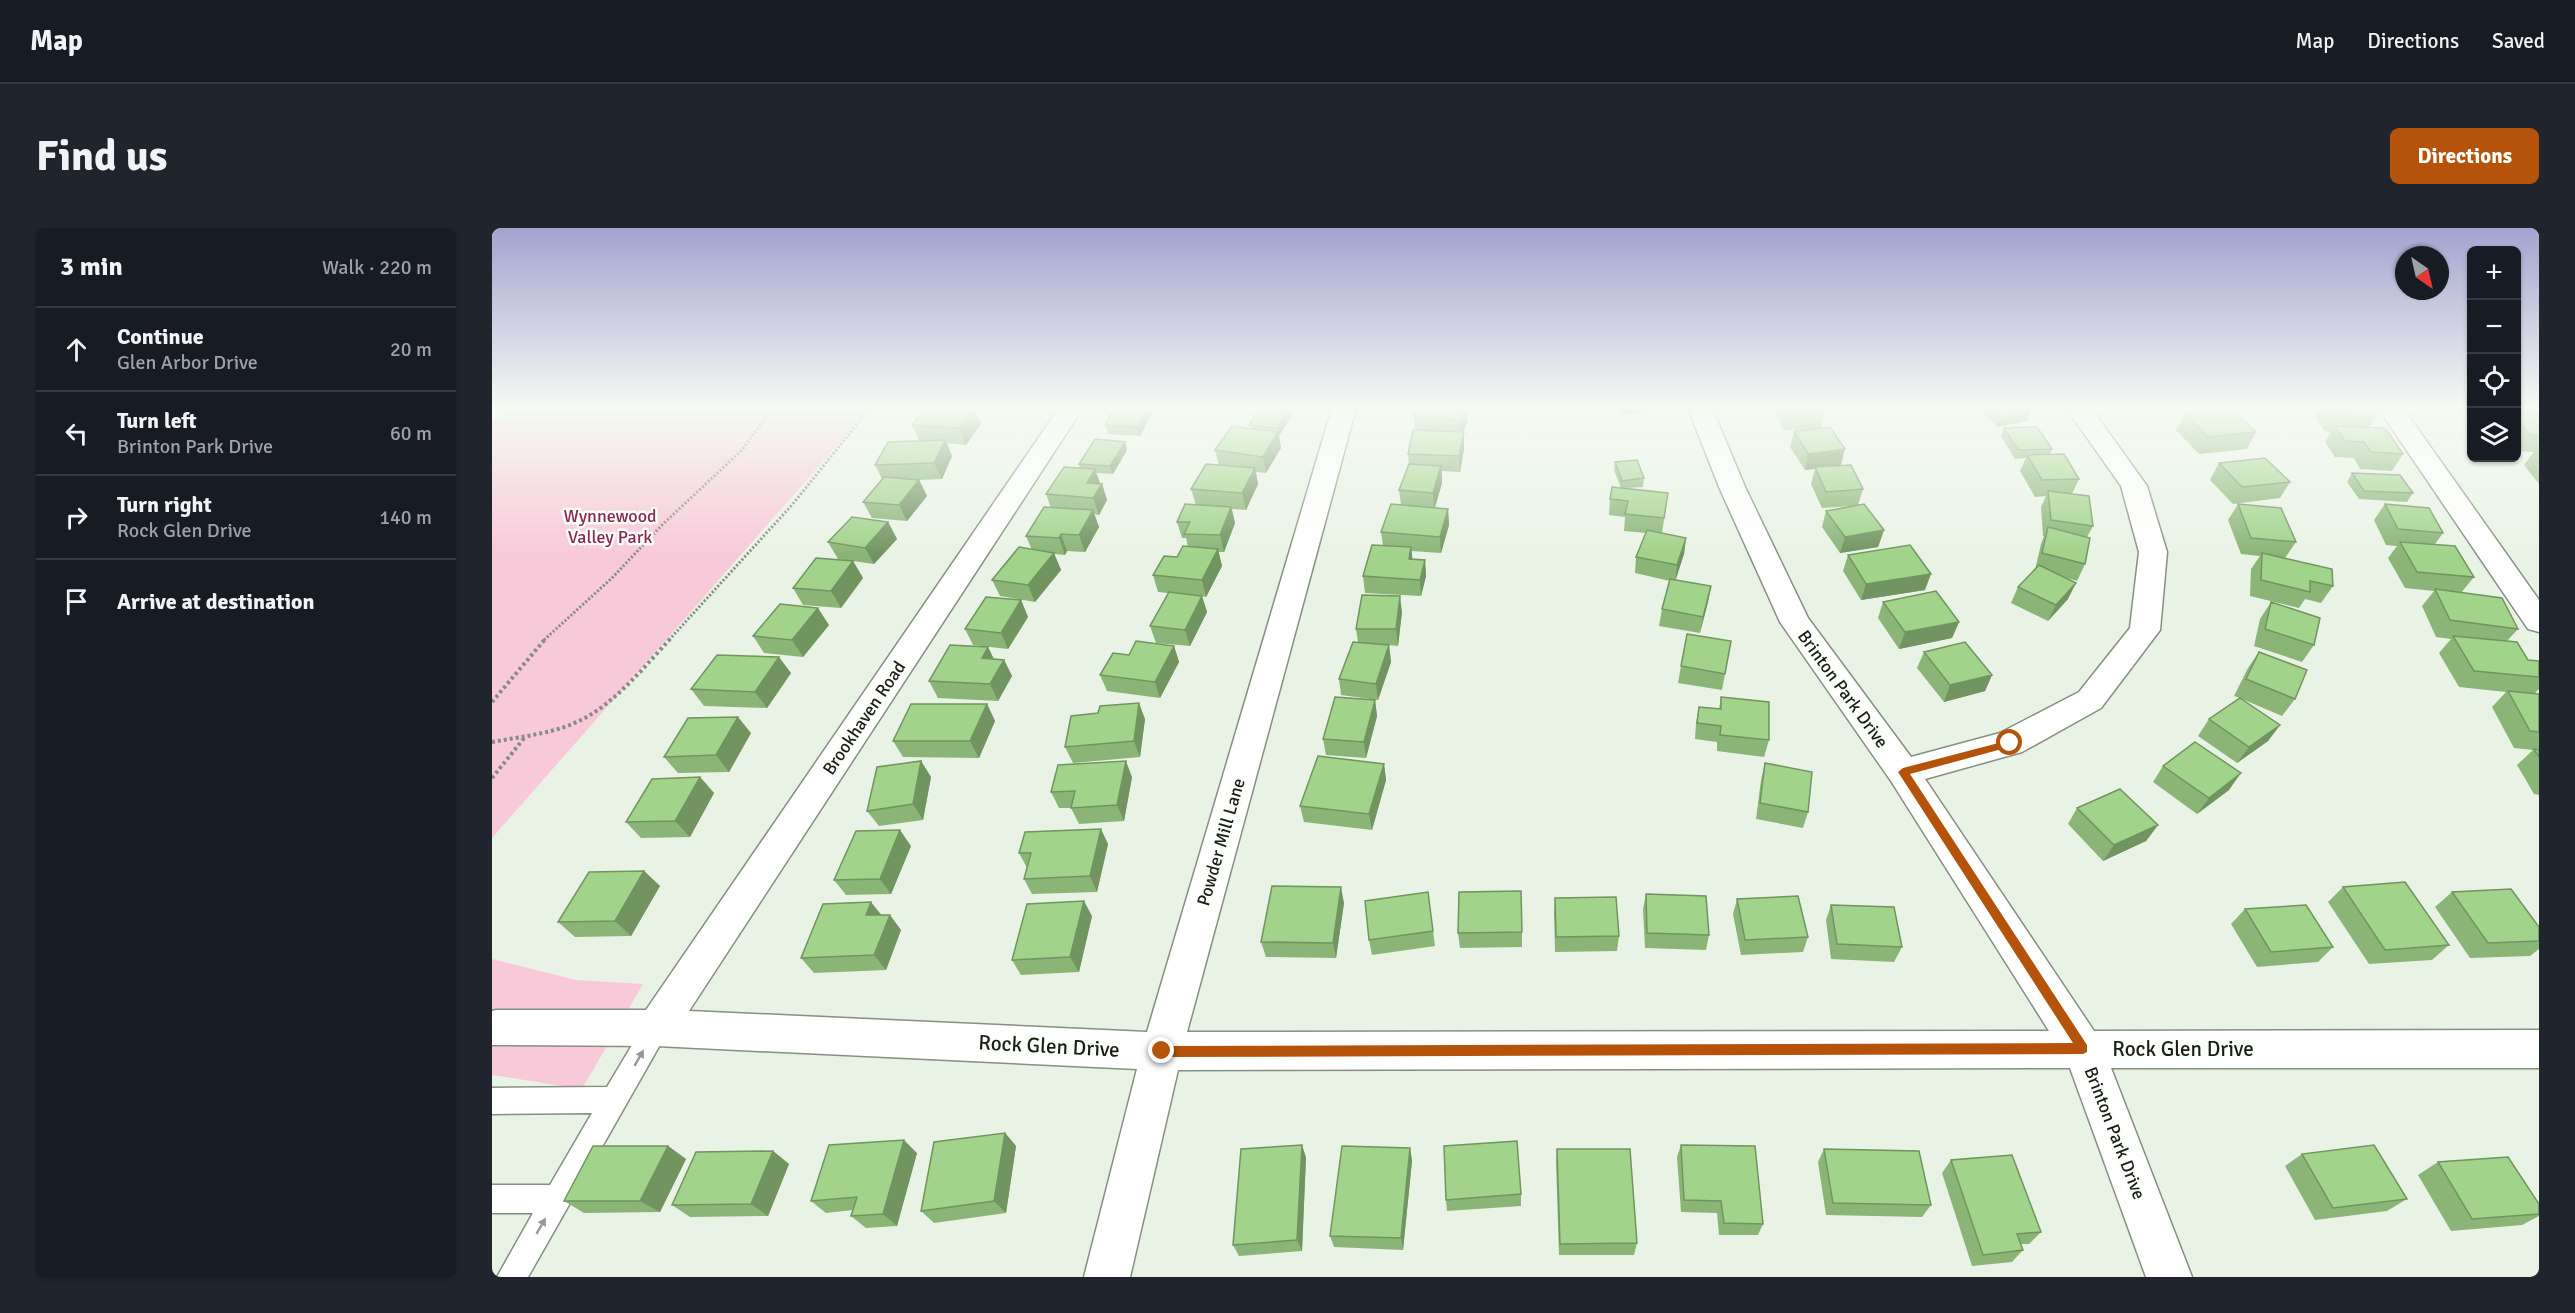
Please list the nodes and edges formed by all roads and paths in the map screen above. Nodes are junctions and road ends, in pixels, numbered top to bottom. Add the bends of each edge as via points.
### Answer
1 (735, 457) edge
2 (831, 457) edge
3 (1038, 457) edge
4 (1330, 457) edge
5 (1720, 457) edge
6 (2114, 457) edge
7 (2424, 457) edge
8 (2539, 622) edge
9 (492, 702) edge
10 (526, 736) junction
11 (492, 742) edge
12 (1903, 772) junction
13 (492, 778) edge
14 (496, 1028) dead end
15 (656, 1028) junction
16 (2083, 1048) junction
17 (2539, 1049) edge
18 (1162, 1051) junction
19 (614, 1100) junction
20 (492, 1101) edge
21 (492, 1199) edge
22 (557, 1199) junction
23 (512, 1277) edge
24 (1107, 1277) edge
25 (2169, 1277) edge

1 - 9 path via 535,648
2 - 10 path via 638,674 590,715 545,733
3 - 15 street, Brookhaven Road
4 - 18 street, Powder Mill Lane
5 - 12 street, Brinton Park Drive via 1795,622
6 - 12 street via 2134,486 2153,552 2145,630 2090,700 2010,743
7 - 8 street
10 - 11 path
10 - 13 path
12 - 16 street, Brinton Park Drive
14 - 15 street, Rock Glen Drive
15 - 18 street, Rock Glen Drive
19 -> 15 lane
16 - 17 street, Rock Glen Drive
16 - 18 street, Rock Glen Drive
16 - 25 street, Brinton Park Drive
18 - 24 street, Powder Mill Lane
19 - 20 lane
19 - 22 lane
21 - 22 lane
23 -> 22 lane

